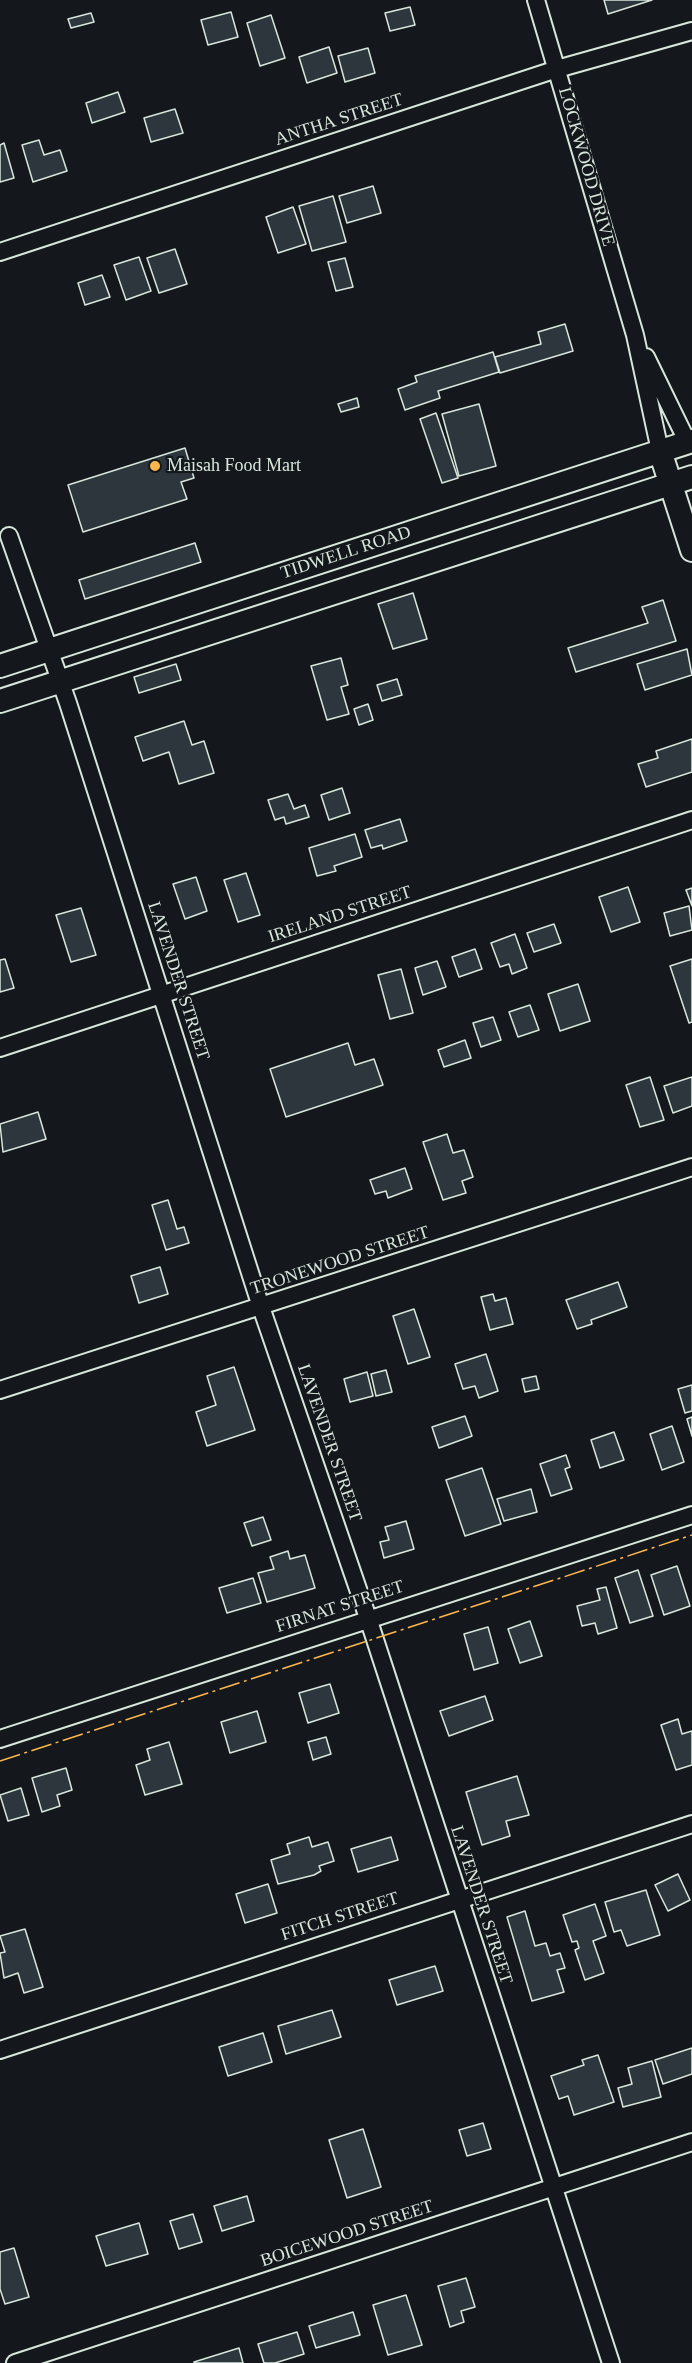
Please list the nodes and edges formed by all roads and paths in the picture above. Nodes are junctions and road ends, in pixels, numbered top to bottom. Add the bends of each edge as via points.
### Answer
1 (536, 0) edge
2 (692, 30) edge
3 (557, 69) junction
4 (0, 252) edge
5 (635, 334) junction
6 (691, 446) edge
7 (660, 451) junction
8 (681, 480) edge
9 (9, 536) dead end
10 (364, 547) junction
11 (692, 550) edge
12 (374, 578) junction
13 (49, 650) junction
14 (0, 666) edge
15 (60, 681) junction
16 (0, 701) edge
17 (692, 820) edge
18 (160, 994) junction
19 (0, 1047) edge
20 (692, 1167) edge
21 (261, 1307) junction
22 (0, 1390) edge
23 (692, 1515) edge
24 (368, 1617) junction
25 (0, 1739) edge
26 (692, 1824) edge
27 (458, 1899) junction
28 (0, 2050) edge
29 (692, 2142) edge
30 (551, 2187) junction
31 (15, 2363) edge
32 (610, 2363) edge

1 - 3 street, LOCKWOOD DRIVE
2 - 3 street, ANTHA STREET
3 - 4 street, ANTHA STREET
3 - 5 street, LOCKWOOD DRIVE
5 - 6 street, LOCKWOOD DRIVE
5 - 7 street, LOCKWOOD DRIVE
6 - 7 main road, TIDWELL ROAD
7 - 8 main road, LOCKWOOD DRIVE
7 - 10 main road, TIDWELL ROAD
8 - 11 main road, LOCKWOOD DRIVE
8 - 12 main road, TIDWELL ROAD
9 - 13 street, LAVENDER STREET
10 - 12 main road
10 - 13 main road, TIDWELL ROAD
12 - 15 main road, TIDWELL ROAD
13 - 14 main road, TIDWELL ROAD
13 - 15 street, LAVENDER STREET
15 - 16 main road, TIDWELL ROAD
15 - 18 street, LAVENDER STREET
17 - 18 street, IRELAND STREET
18 - 19 street, IRELAND STREET
18 - 21 street, LAVENDER STREET
20 - 21 street, TRONEWOOD STREET
21 - 22 street, TRONEWOOD STREET
21 - 24 street, LAVENDER STREET
23 - 24 street, FIRNAT STREET
24 - 25 street, FIRNAT STREET
24 - 27 street, LAVENDER STREET
26 - 27 street, FITCH STREET
27 - 28 street, FITCH STREET
27 - 30 street, LAVENDER STREET
29 - 30 street, BOICEWOOD STREET
30 - 31 street, BOICEWOOD STREET
30 - 32 street, LAVENDER STREET

